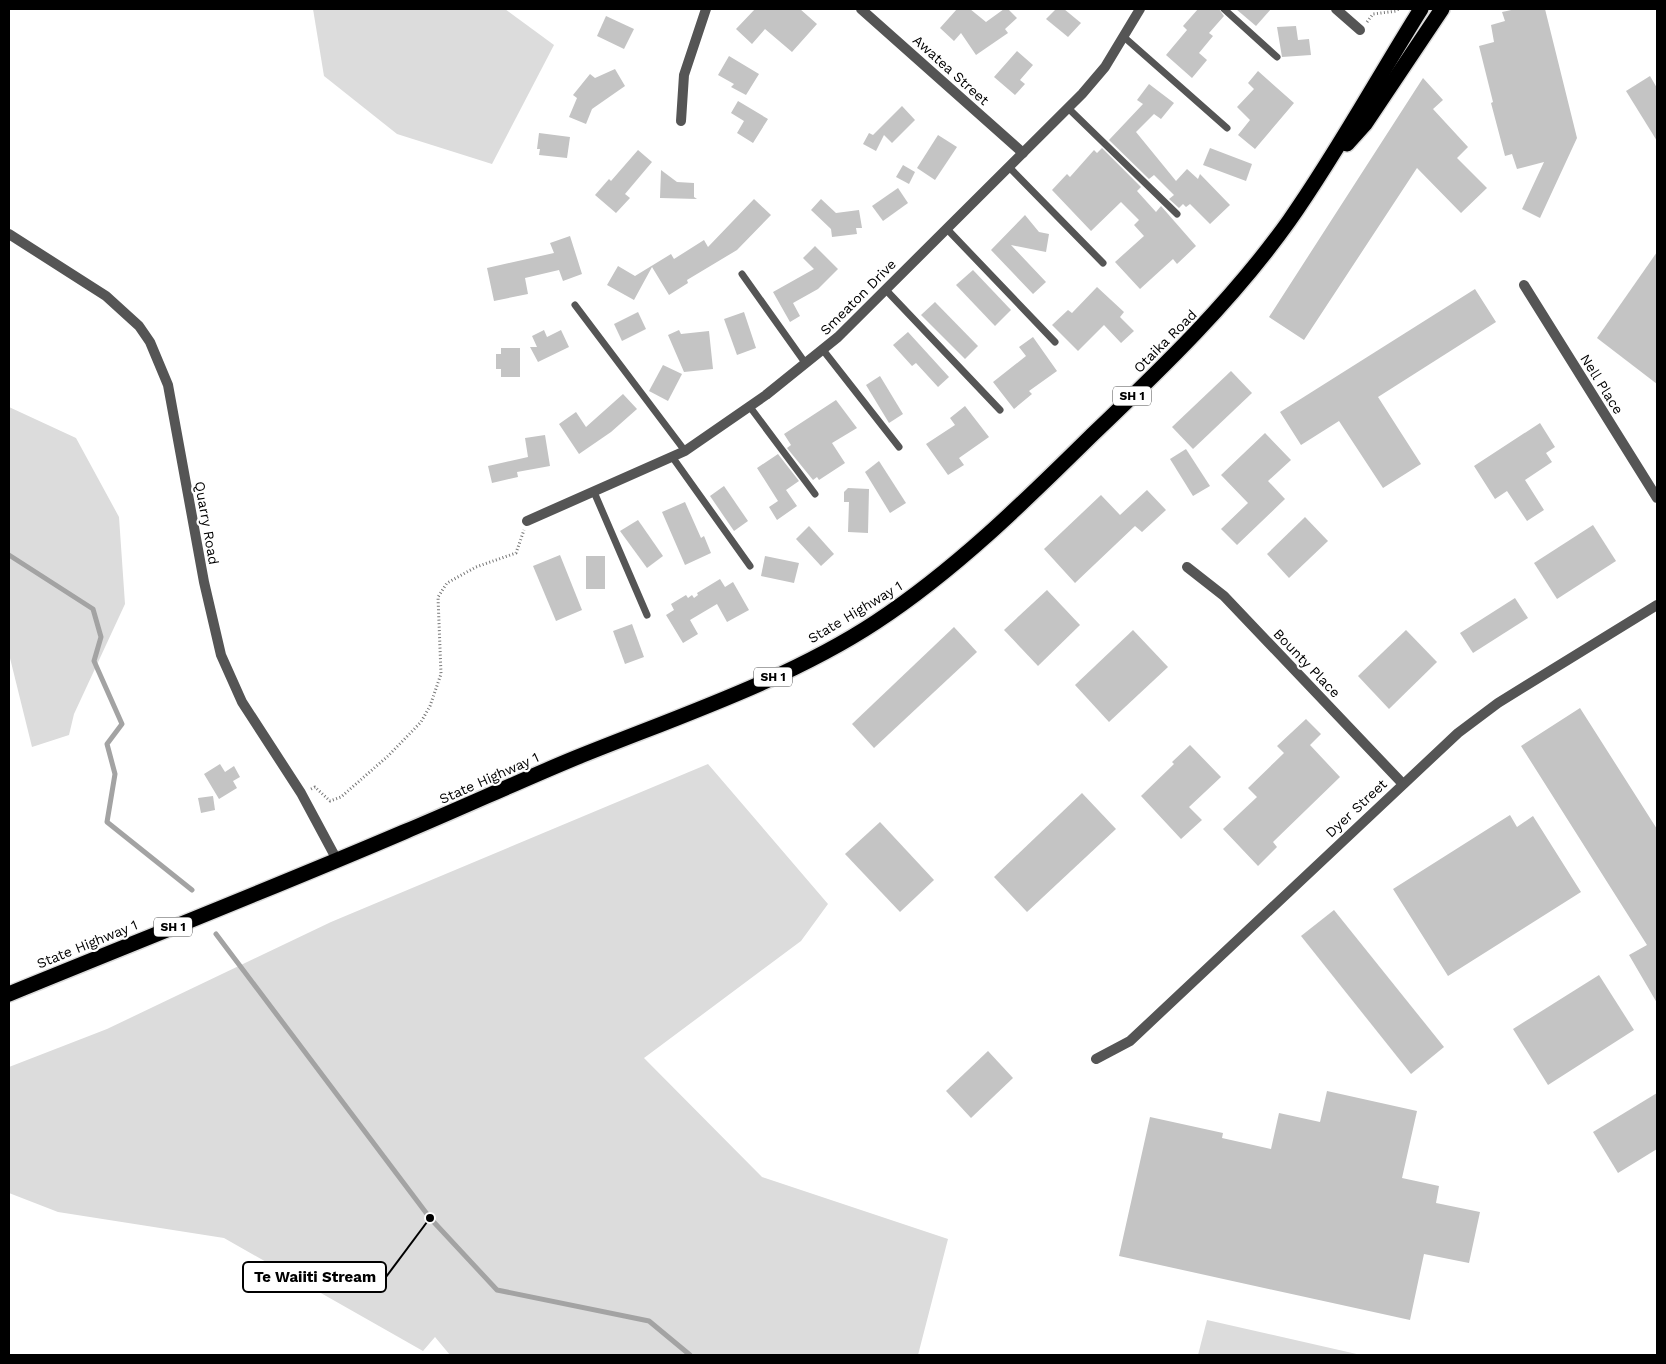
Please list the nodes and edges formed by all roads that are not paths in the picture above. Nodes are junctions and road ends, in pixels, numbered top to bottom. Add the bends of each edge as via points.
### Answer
1 (706, 9) edge
2 (861, 9) edge
3 (1140, 9) edge
4 (1224, 9) edge
5 (1336, 9) edge
6 (1421, 9) edge
7 (1442, 9) edge
8 (1360, 30) road end
9 (1124, 37) junction
10 (1277, 57) dead end
11 (1068, 108) junction
12 (681, 121) dead end
13 (1227, 128) dead end
14 (1023, 153) junction
15 (1009, 167) junction
16 (1324, 169) junction
17 (1177, 214) dead end
18 (947, 229) junction
19 (9, 234) edge
20 (1103, 263) dead end
21 (742, 274) dead end
22 (1524, 285) dead end
23 (885, 289) junction
24 (575, 305) dead end
25 (1056, 342) dead end
26 (823, 350) junction
27 (806, 364) junction
28 (750, 407) junction
29 (1000, 410) dead end
30 (899, 446) dead end
31 (685, 451) junction
32 (674, 458) junction
33 (594, 492) junction
34 (815, 494) dead end
35 (1657, 498) edge
36 (527, 521) road end
37 (963, 557) joint
38 (750, 566) dead end
39 (1187, 567) dead end
40 (1657, 605) edge
41 (647, 615) dead end
42 (1402, 783) junction
43 (337, 860) junction
44 (9, 994) edge
45 (1096, 1059) dead end

1 - 12 street via 684,75
2 - 14 street, Awatea Street
3 - 9 street, Smeaton Drive
4 - 10 lane
5 - 8 street
6 - 16 highway, Otaika Road / SH 1
7 - 16 highway, Otaika Road / SH 1 via 1365,124
9 - 11 street, Smeaton Drive via 1104,67
9 - 13 lane
11 - 14 street, Smeaton Drive
11 - 17 lane
14 - 15 street, Smeaton Drive
15 - 18 street, Smeaton Drive
15 - 20 lane
16 - 37 highway, Otaika Road / SH 1 via 1276,239 1211,319
18 - 23 street, Smeaton Drive
18 - 25 lane
19 - 43 street, Quarry Road via 106,296 139,326 150,342 168,385 204,582 221,655 242,702 301,793
21 - 27 lane
22 - 35 street, Nell Place
23 - 26 street, Smeaton Drive
23 - 29 lane
24 - 31 lane
26 - 27 street, Smeaton Drive
26 - 30 lane
27 - 28 street, Smeaton Drive
28 - 31 street, Smeaton Drive
28 - 34 lane
31 - 32 street, Smeaton Drive
32 - 33 street, Smeaton Drive
32 - 38 lane
33 - 36 street, Smeaton Drive
33 - 41 lane
37 - 43 highway, State Highway 1 / SH 1 via 872,625 821,654
39 - 42 street, Bounty Place via 1224,596
40 - 42 street, Dyer Street via 1498,703 1458,733
42 - 45 street, Dyer Street via 1130,1041
43 - 44 highway, State Highway 1 / SH 1

